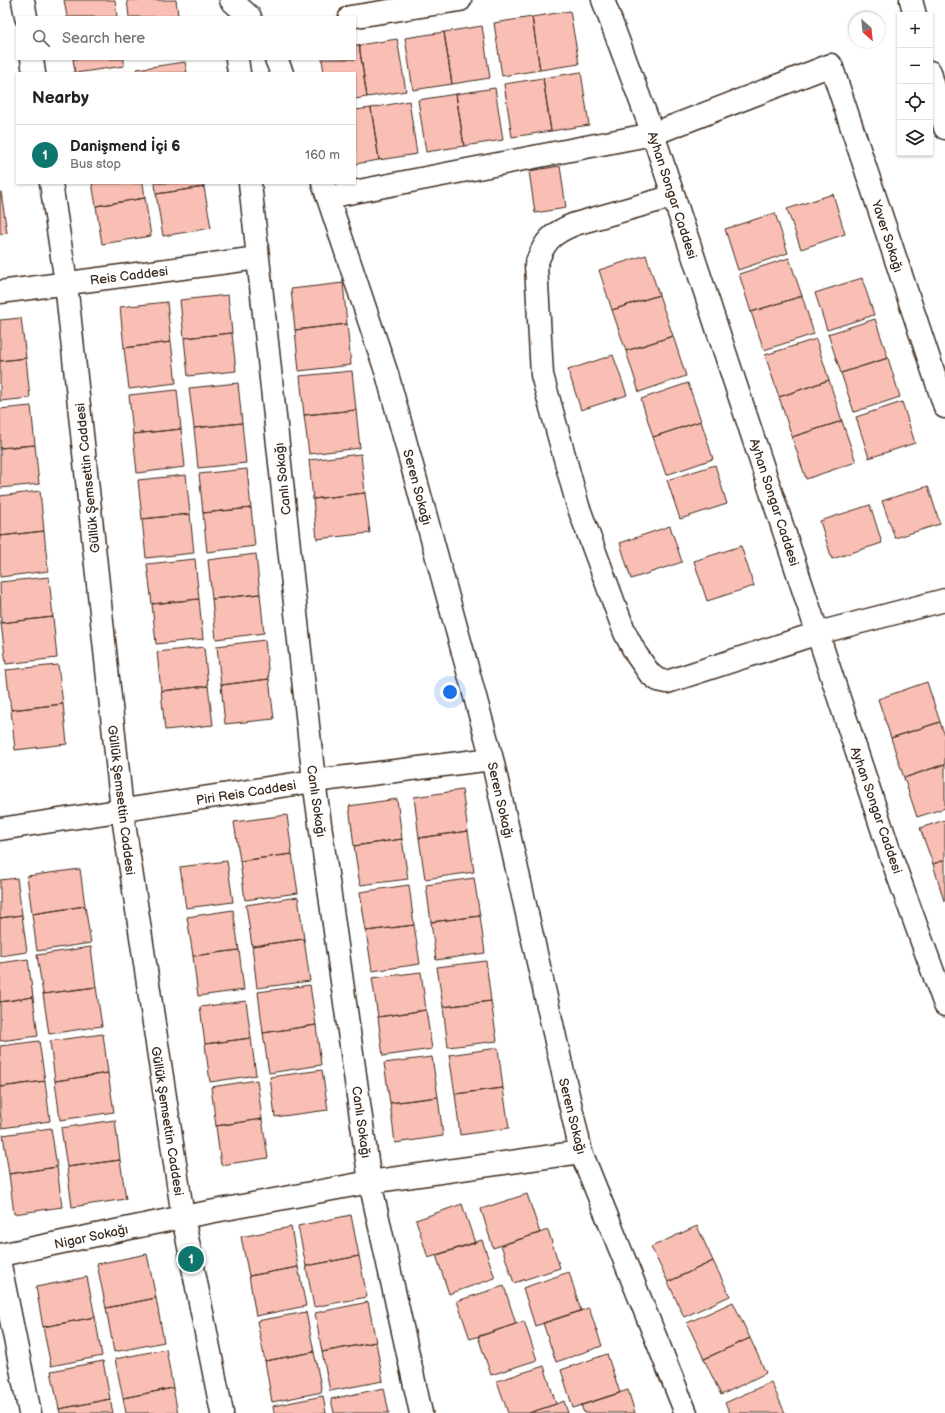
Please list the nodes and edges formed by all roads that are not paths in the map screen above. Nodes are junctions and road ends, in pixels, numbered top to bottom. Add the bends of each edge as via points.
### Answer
1 (23, 0) edge
2 (231, 0) edge
3 (460, 0) edge
4 (603, 0) edge
5 (911, 0) edge
6 (914, 12) edge
7 (26, 16) edge
8 (233, 16) edge
9 (249, 16) edge
10 (356, 16) edge
11 (32, 60) edge
12 (237, 60) edge
13 (276, 60) edge
14 (34, 72) edge
15 (239, 72) edge
16 (282, 72) edge
17 (933, 83) edge
18 (945, 128) edge
19 (653, 134) junction
20 (51, 184) edge
21 (250, 184) edge
22 (326, 190) edge
23 (674, 196) junction
24 (258, 258) junction
25 (66, 284) junction
26 (0, 292) edge
27 (945, 408) edge
28 (945, 600) edge
29 (818, 633) junction
30 (492, 760) junction
31 (314, 782) junction
32 (122, 810) junction
33 (0, 829) edge
34 (945, 1005) edge
35 (581, 1152) junction
36 (370, 1182) junction
37 (183, 1217) junction
38 (0, 1255) edge
39 (0, 1265) edge
40 (30, 1413) edge
41 (222, 1413) edge
42 (421, 1413) edge
43 (686, 1413) edge

1 - 7 street
2 - 8 street
2 - 9 street
3 - 10 street
4 - 19 street, Ayhan Songar Caddesi
5 - 6 street
11 - 14 street
12 - 15 street
13 - 16 street
17 - 18 street
19 - 22 street
19 - 23 street, Ayhan Songar Caddesi
19 - 27 street, Yaver Sokağı via 831,65
20 - 25 street, Güllük Şemsettin Caddesi
21 - 24 street, Canlı Sokağı
22 - 30 street, Seren Sokağı via 387,374
23 - 29 street, Ayhan Songar Caddesi
23 - 29 street via 561,229 549,238 541,250 536,265 542,375 578,506 626,633 636,654 650,674 658,680 667,682
24 - 25 street, Reis Caddesi
24 - 31 street, Canlı Sokağı
25 - 26 street, Reis Caddesi
25 - 32 street, Güllük Şemsettin Caddesi
28 - 29 street
29 - 34 street, Ayhan Songar Caddesi via 892,859
30 - 31 street, Piri Reis Caddesi
30 - 35 street, Seren Sokağı
31 - 32 street, Piri Reis Caddesi
31 - 36 street, Canlı Sokağı
32 - 33 street, Piri Reis Caddesi
32 - 37 street, Güllük Şemsettin Caddesi
35 - 36 street, Nigar Sokağı
35 - 43 street, Seren Sokağı
36 - 37 street, Nigar Sokağı
36 - 42 street, Canlı Sokağı
37 - 38 street, Nigar Sokağı
37 - 41 street, Güllük Şemsettin Caddesi
39 - 40 street

